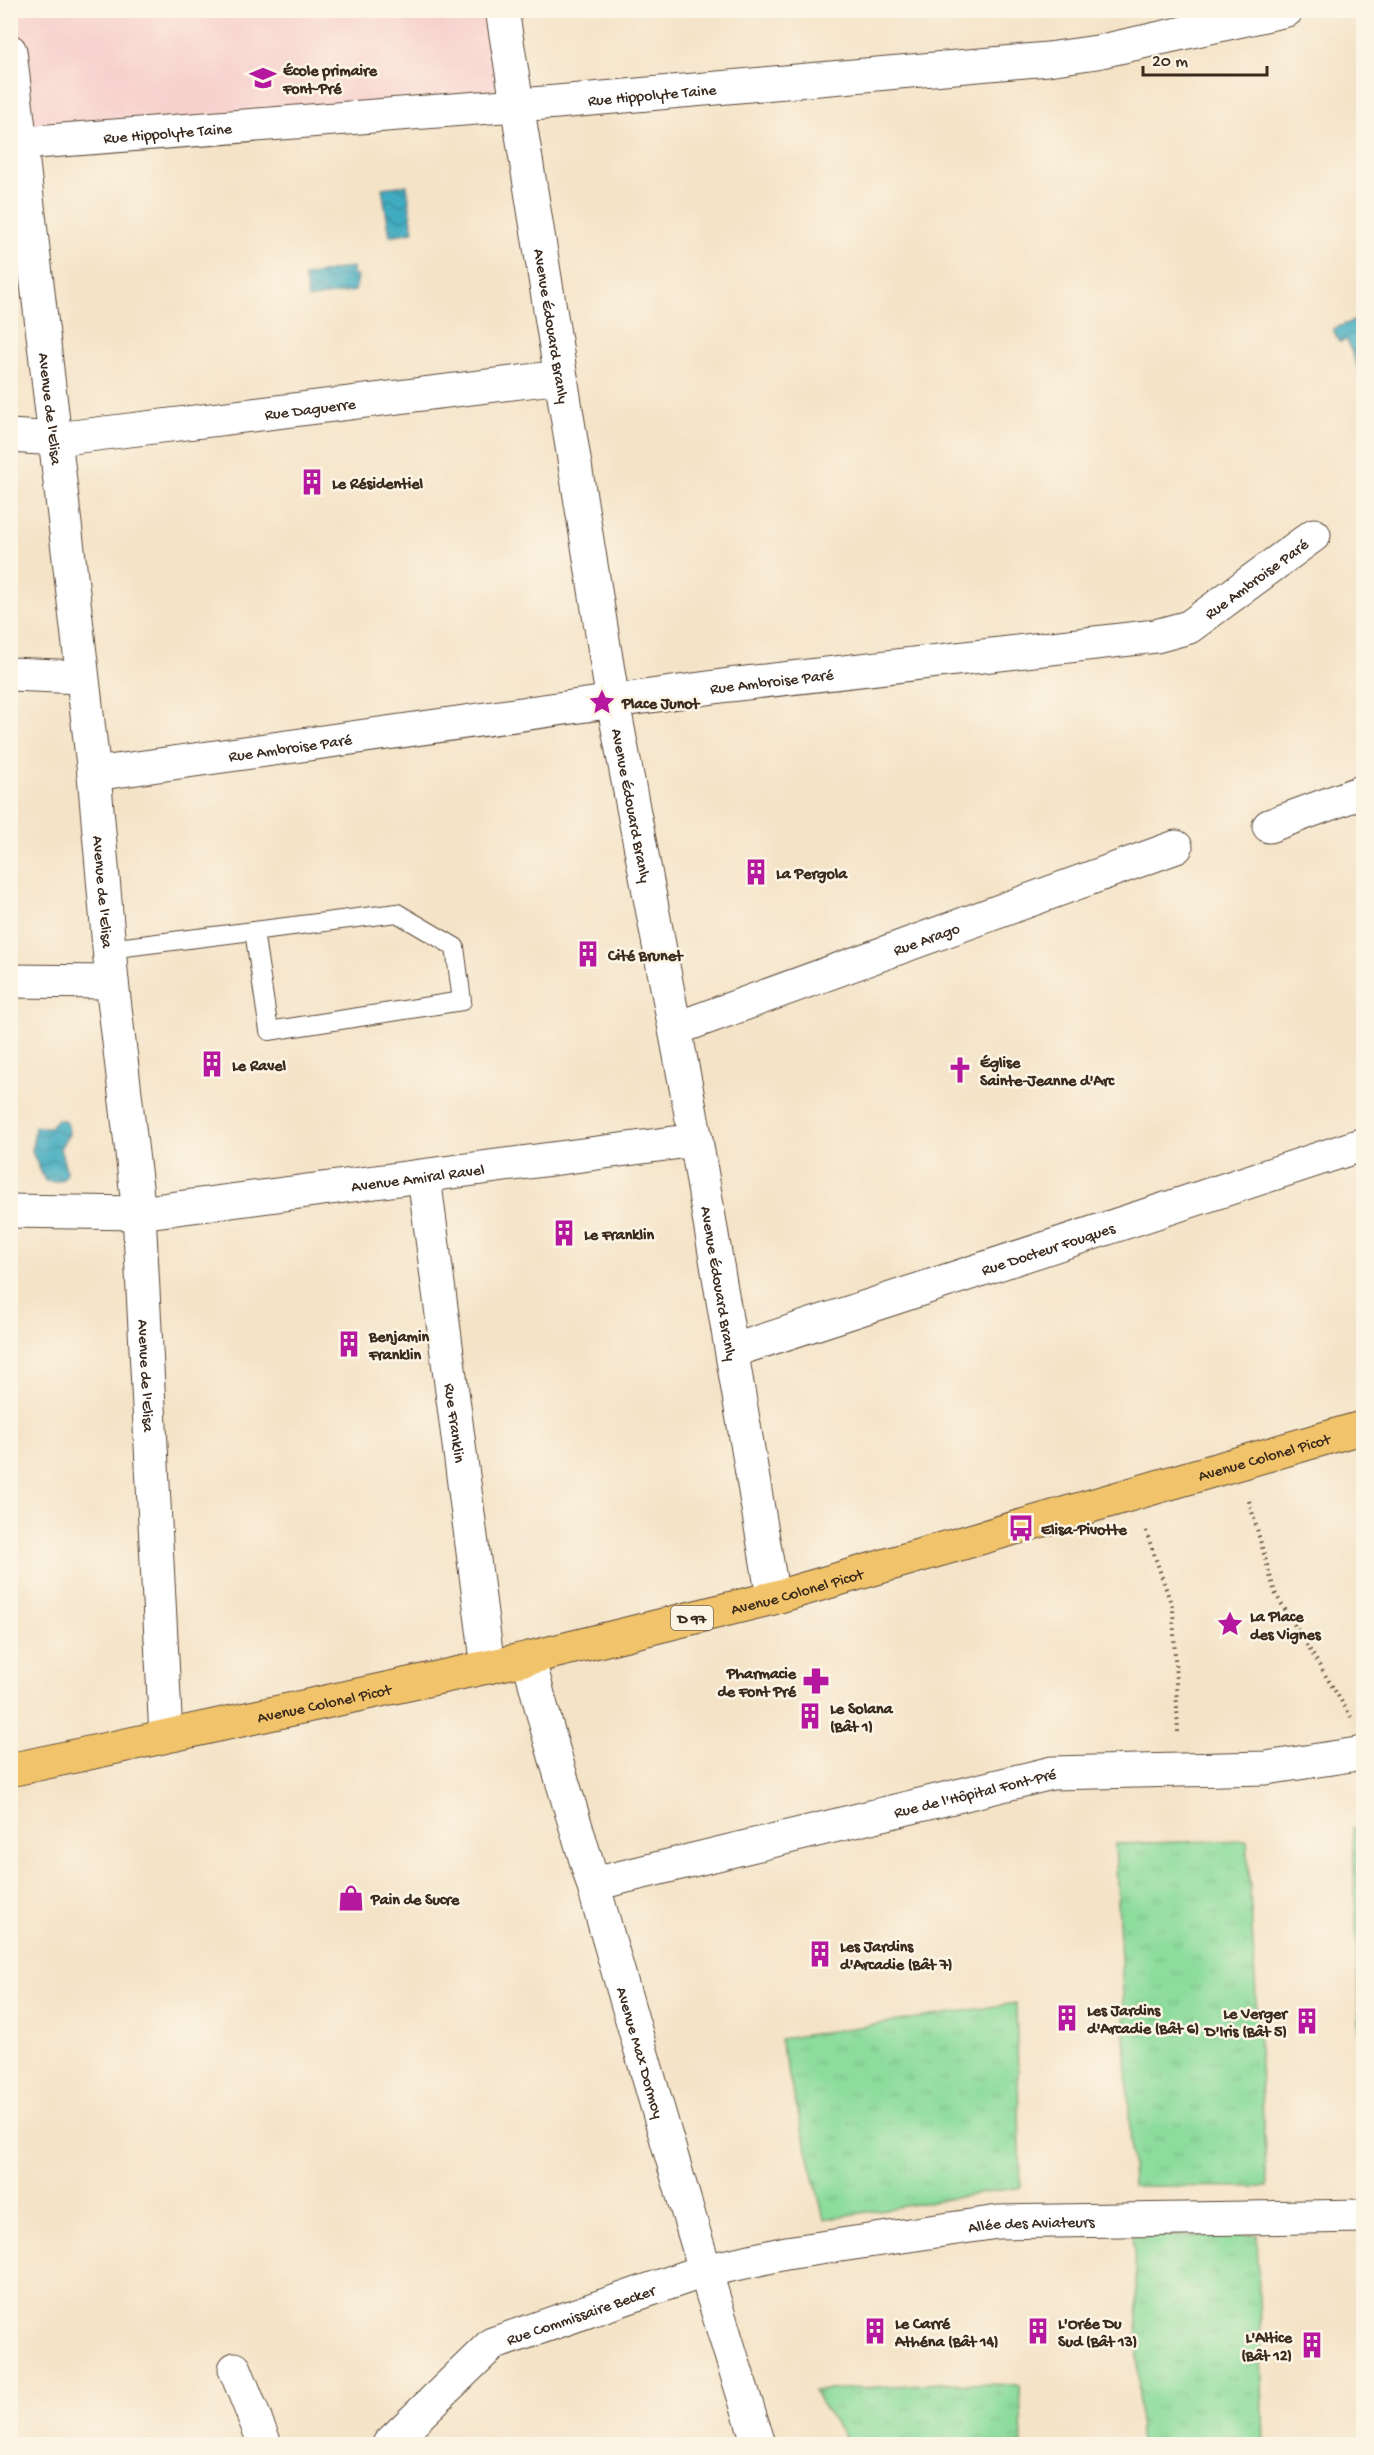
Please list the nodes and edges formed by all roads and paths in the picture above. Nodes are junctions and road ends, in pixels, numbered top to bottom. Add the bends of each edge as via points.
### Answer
1 (502, 10) edge
2 (1287, 10) edge
3 (10, 51) edge
4 (518, 104) junction
5 (16, 144) edge
6 (561, 377) junction
7 (10, 436) edge
8 (56, 439) junction
9 (1314, 535) dead end
10 (10, 674) edge
11 (81, 678) junction
12 (613, 702) junction
13 (94, 774) junction
14 (1364, 791) edge
15 (1269, 826) dead end
16 (1176, 847) dead end
17 (254, 931) junction
18 (109, 949) junction
19 (10, 981) edge
20 (112, 982) junction
21 (675, 1029) junction
22 (696, 1140) junction
23 (1364, 1144) edge
24 (424, 1177) junction
25 (10, 1211) edge
26 (139, 1213) junction
27 (732, 1351) junction
28 (1364, 1426) edge
29 (1239, 1462) junction
30 (1133, 1493) junction
31 (773, 1598) junction
32 (529, 1658) junction
33 (488, 1667) junction
34 (1345, 1707) dead end
35 (1178, 1734) dead end
36 (166, 1736) junction
37 (1364, 1753) edge
38 (10, 1770) edge
39 (594, 1884) junction
40 (1364, 2217) edge
41 (704, 2271) junction
42 (235, 2369) dead end
43 (265, 2445) edge
44 (389, 2445) edge
45 (759, 2445) edge

1 - 4 street, Avenue Édouard Branly
2 - 4 street, Rue Hippolyte Taine via 1048,59
3 - 5 street, Avenue de l'Elisa
4 - 5 street, Rue Hippolyte Taine
4 - 6 street, Avenue Édouard Branly
5 - 8 street, Avenue de l'Elisa
6 - 8 street, Rue Daguerre
6 - 12 street, Avenue Édouard Branly
7 - 8 street, Rue Daguerre
8 - 11 street, Avenue de l'Elisa
9 - 12 street, Rue Ambroise Paré via 1209,614 1175,633
10 - 11 street
11 - 13 street, Avenue de l'Elisa
12 - 13 street, Rue Ambroise Paré
12 - 21 street, Avenue Édouard Branly
13 - 18 street, Avenue de l'Elisa
14 - 15 street
16 - 21 street, Rue Arago
17 - 17 lane via 397,913 455,947 462,1001 269,1031
17 - 18 lane
18 - 20 street, Avenue de l'Elisa
19 - 20 street
20 - 26 street, Avenue de l'Elisa
21 - 22 street, Avenue Édouard Branly
22 - 24 street, Avenue Amiral Ravel
22 - 27 street, Avenue Édouard Branly
23 - 27 street, Rue Docteur Fouques
24 - 26 street, Avenue Amiral Ravel
24 - 33 street, Rue Franklin
25 - 26 street, Avenue Amiral Ravel
26 - 36 street, Avenue de l'Elisa
27 - 31 street, Avenue Édouard Branly
28 - 29 main road, Avenue Colonel Picot / D 97
29 - 30 main road, Avenue Colonel Picot / D 97
29 - 34 path via 1275,1593
30 - 31 main road, Avenue Colonel Picot / D 97
30 - 35 path via 1173,1609
31 - 32 main road, Avenue Colonel Picot / D 97
32 - 33 main road, Avenue Colonel Picot / D 97
32 - 39 street, Avenue Max Dormoy via 544,1722
33 - 36 main road, Avenue Colonel Picot / D 97
36 - 38 main road, Avenue Colonel Picot / D 97
37 - 39 street, Rue de l'Hôpital Font-Pré via 1266,1768 1052,1773
39 - 41 street, Avenue Max Dormoy
40 - 41 street, Allée des Aviateurs via 998,2222 786,2253
41 - 44 street, Rue Commissaire Becker via 492,2344
41 - 45 street, Avenue Max Dormoy
42 - 43 street

